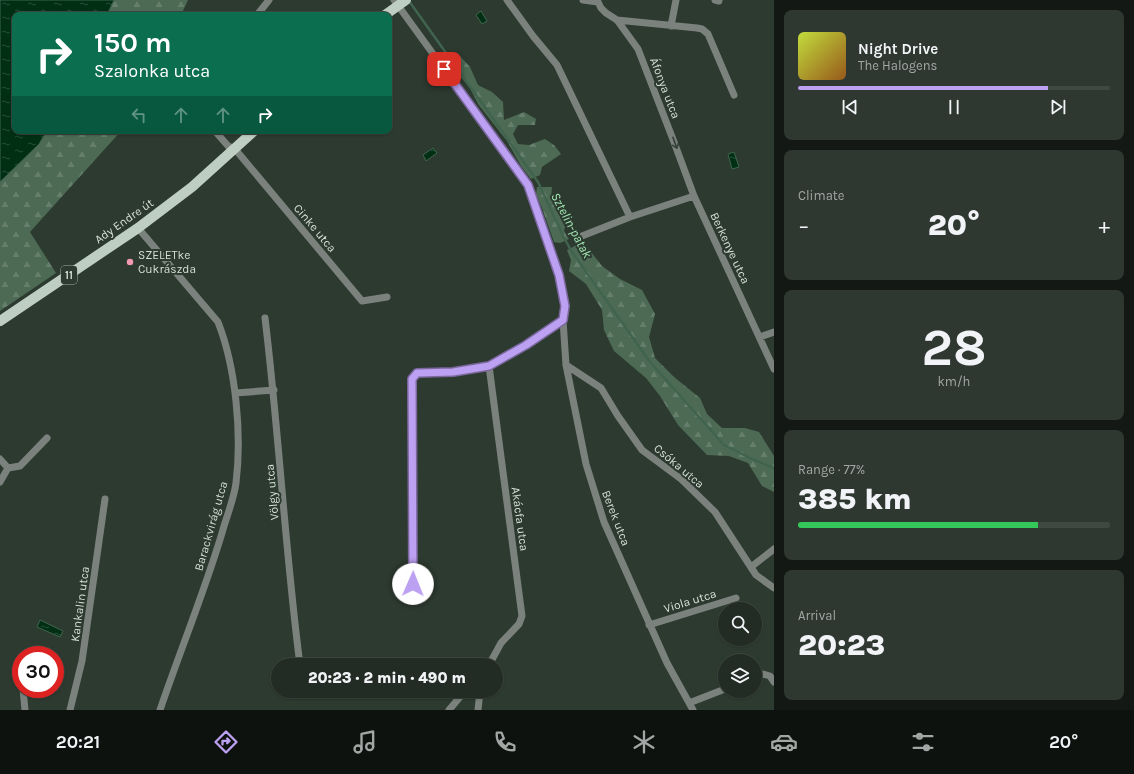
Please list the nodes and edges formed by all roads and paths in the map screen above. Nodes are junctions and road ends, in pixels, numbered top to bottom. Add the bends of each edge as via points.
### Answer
1 (269, 0) edge
2 (507, 0) edge
3 (584, 0) edge
4 (676, 0) edge
5 (598, 1) edge
6 (400, 2) edge
7 (260, 12) edge
8 (388, 12) edge
9 (617, 20) junction
10 (670, 26) junction
11 (734, 95) dead end
12 (218, 134) edge
13 (251, 134) edge
14 (235, 149) junction
15 (694, 196) junction
16 (630, 217) junction
17 (138, 228) junction
18 (582, 236) dead end
19 (388, 297) dead end
20 (265, 318) dead end
21 (563, 320) junction
22 (0, 321) edge
23 (774, 332) edge
24 (760, 337) junction
25 (566, 365) junction
26 (489, 366) junction
27 (774, 369) edge
28 (274, 390) junction
29 (236, 393) junction
30 (46, 438) dead end
31 (0, 459) edge
32 (8, 468) junction
33 (0, 482) edge
34 (105, 499) dead end
35 (774, 549) edge
36 (751, 568) junction
37 (774, 588) edge
38 (413, 597) dead end
39 (736, 598) dead end
40 (649, 624) junction
41 (299, 658) edge
42 (493, 658) edge
43 (762, 674) edge
44 (774, 682) edge
45 (718, 693) edge
46 (24, 698) edge
47 (459, 698) edge
48 (479, 698) edge
49 (691, 707) edge
50 (26, 710) edge
51 (70, 710) edge
52 (160, 710) edge
53 (449, 710) edge
54 (478, 710) edge

1 - 7 street
2 - 16 street via 557,65
3 - 5 street
4 - 10 street
5 - 9 street, Áfonya utca via 606,13
6 - 8 main road
6 - 21 street, Berek utca via 528,185 559,275 565,306
9 - 10 street
9 -> 15 street, Áfonya utca via 638,49
10 - 11 street via 702,29 708,34
12 - 14 street via 228,146
13 - 14 main road, Ady Endre út / 11
14 - 17 main road, Ady Endre út / 11 via 192,187
14 - 19 street, Cinke utca via 362,301
15 - 16 street
15 - 24 street, Berkenye utca
16 - 18 street
17 - 22 main road, Ady Endre út / 11
17 - 29 street, Barackvirág utca via 218,322 224,337
20 - 28 street, Völgy utca
21 - 25 street, Berek utca
21 - 26 street
23 - 24 street
24 - 27 street, Berkenye utca
25 - 36 street, Csóka utca via 601,388 642,450 681,479 715,512
25 - 40 street, Berek utca via 586,464 604,522
26 - 38 street via 453,372 417,373 412,379
26 - 42 street, Akácfa utca via 522,616 519,624 501,643
28 - 29 street
28 - 41 street, Völgy utca
29 - 52 street, Barackvirág utca via 236,484 212,565
30 - 32 street via 20,466
31 - 32 street
32 - 33 street
34 - 51 street, Kankalin utca via 84,653
35 - 36 street
36 - 37 street, Csóka utca via 756,575
39 - 40 street, Viola utca
40 - 49 street, Berek utca via 666,663
43 - 44 street via 770,676
45 - 49 street
46 - 50 street
47 - 53 street
48 - 54 street

